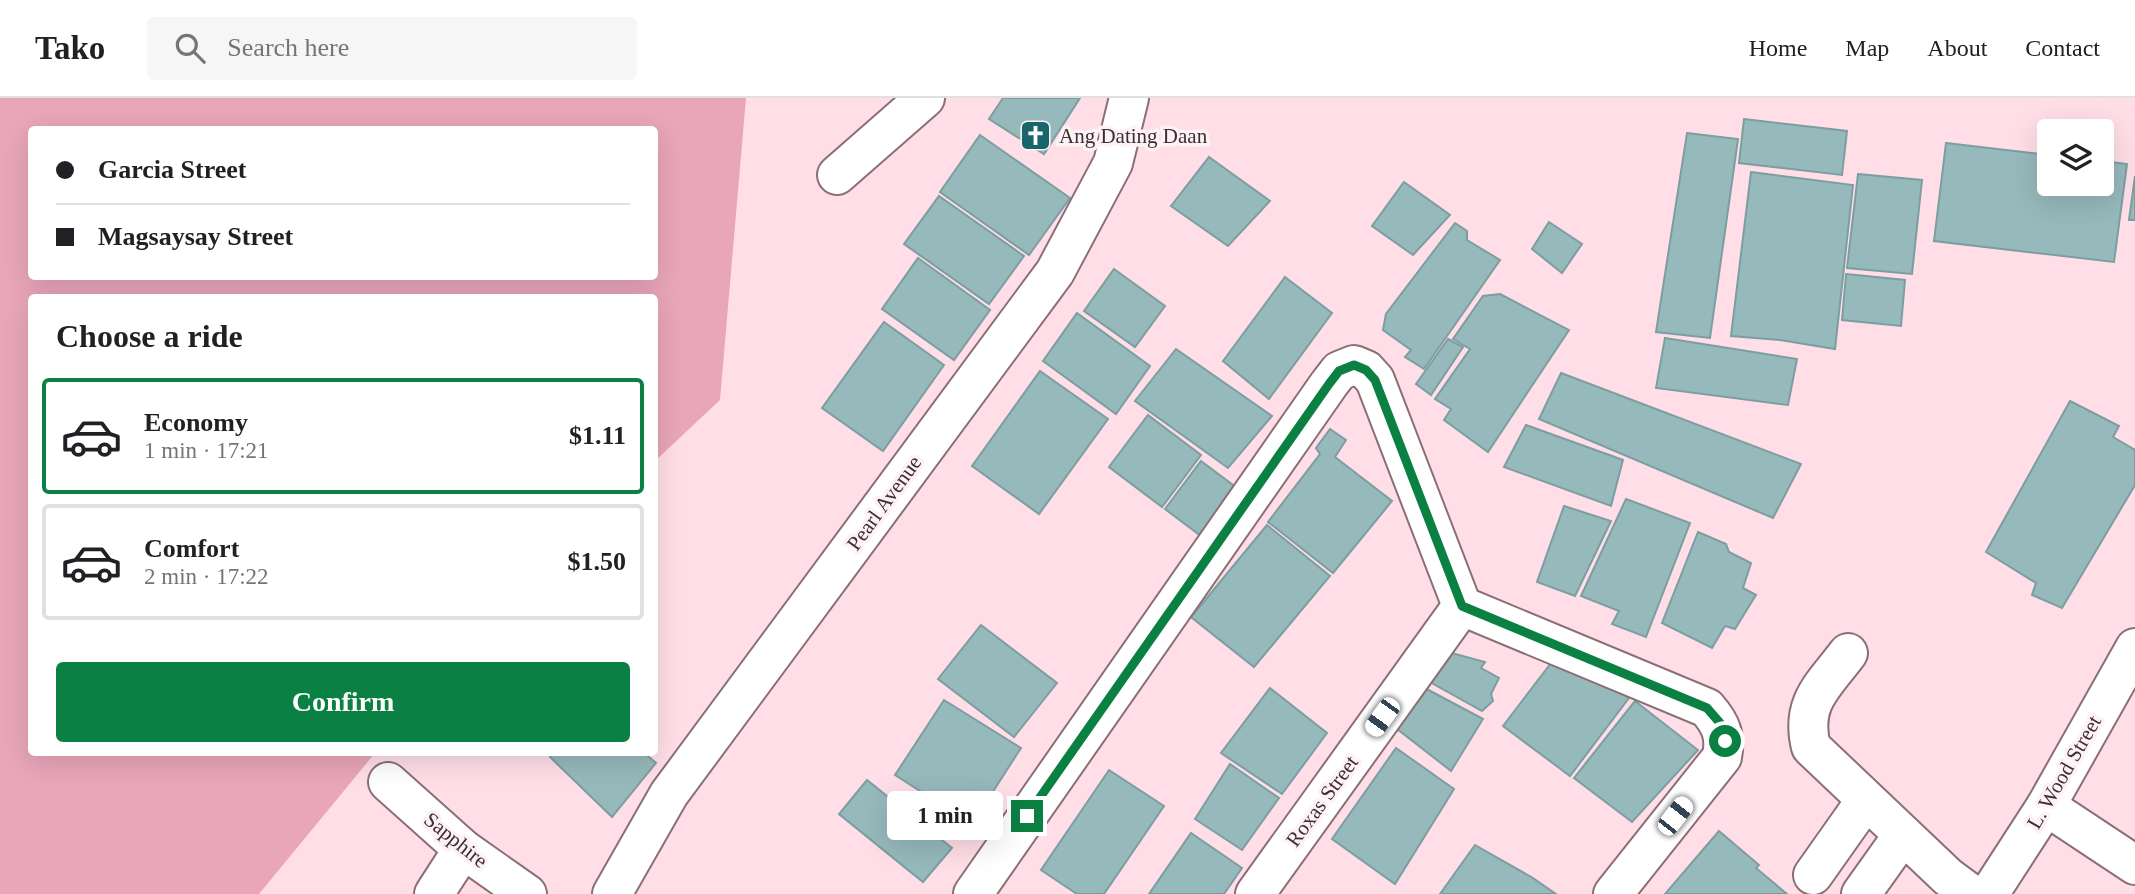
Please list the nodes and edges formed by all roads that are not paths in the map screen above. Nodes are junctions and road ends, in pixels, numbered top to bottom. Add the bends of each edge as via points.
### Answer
1 (925, 98) edge
2 (1129, 98) edge
3 (837, 175) dead end
4 (1462, 606) junction
5 (2135, 648) edge
6 (1848, 653) dead end
7 (387, 782) dead end
8 (1866, 800) junction
9 (2046, 806) junction
10 (1903, 835) junction
11 (463, 849) junction
12 (2135, 865) edge
13 (1814, 875) dead end
14 (982, 891) edge
15 (434, 894) edge
16 (527, 894) edge
17 (612, 894) edge
18 (1255, 894) edge
19 (1613, 894) edge
20 (1861, 894) edge
21 (1971, 894) edge
22 (1989, 894) edge

1 - 3 street
2 - 17 street, Pearl Avenue via 1113,163 1055,272 669,794
4 - 14 street via 1375,380 1354,365 1339,371
4 - 18 street, Roxas Street
4 - 19 street via 1707,708 1720,723 1723,757
5 - 9 street, L. Wood Street
6 - 8 street via 1812,701 1806,726 1811,747
7 - 11 street, Sapphire
8 - 10 street
8 - 13 street
9 - 12 street
9 - 22 street, L. Wood Street
10 - 20 street
10 - 21 street
11 - 15 street
11 - 16 street, Sapphire

